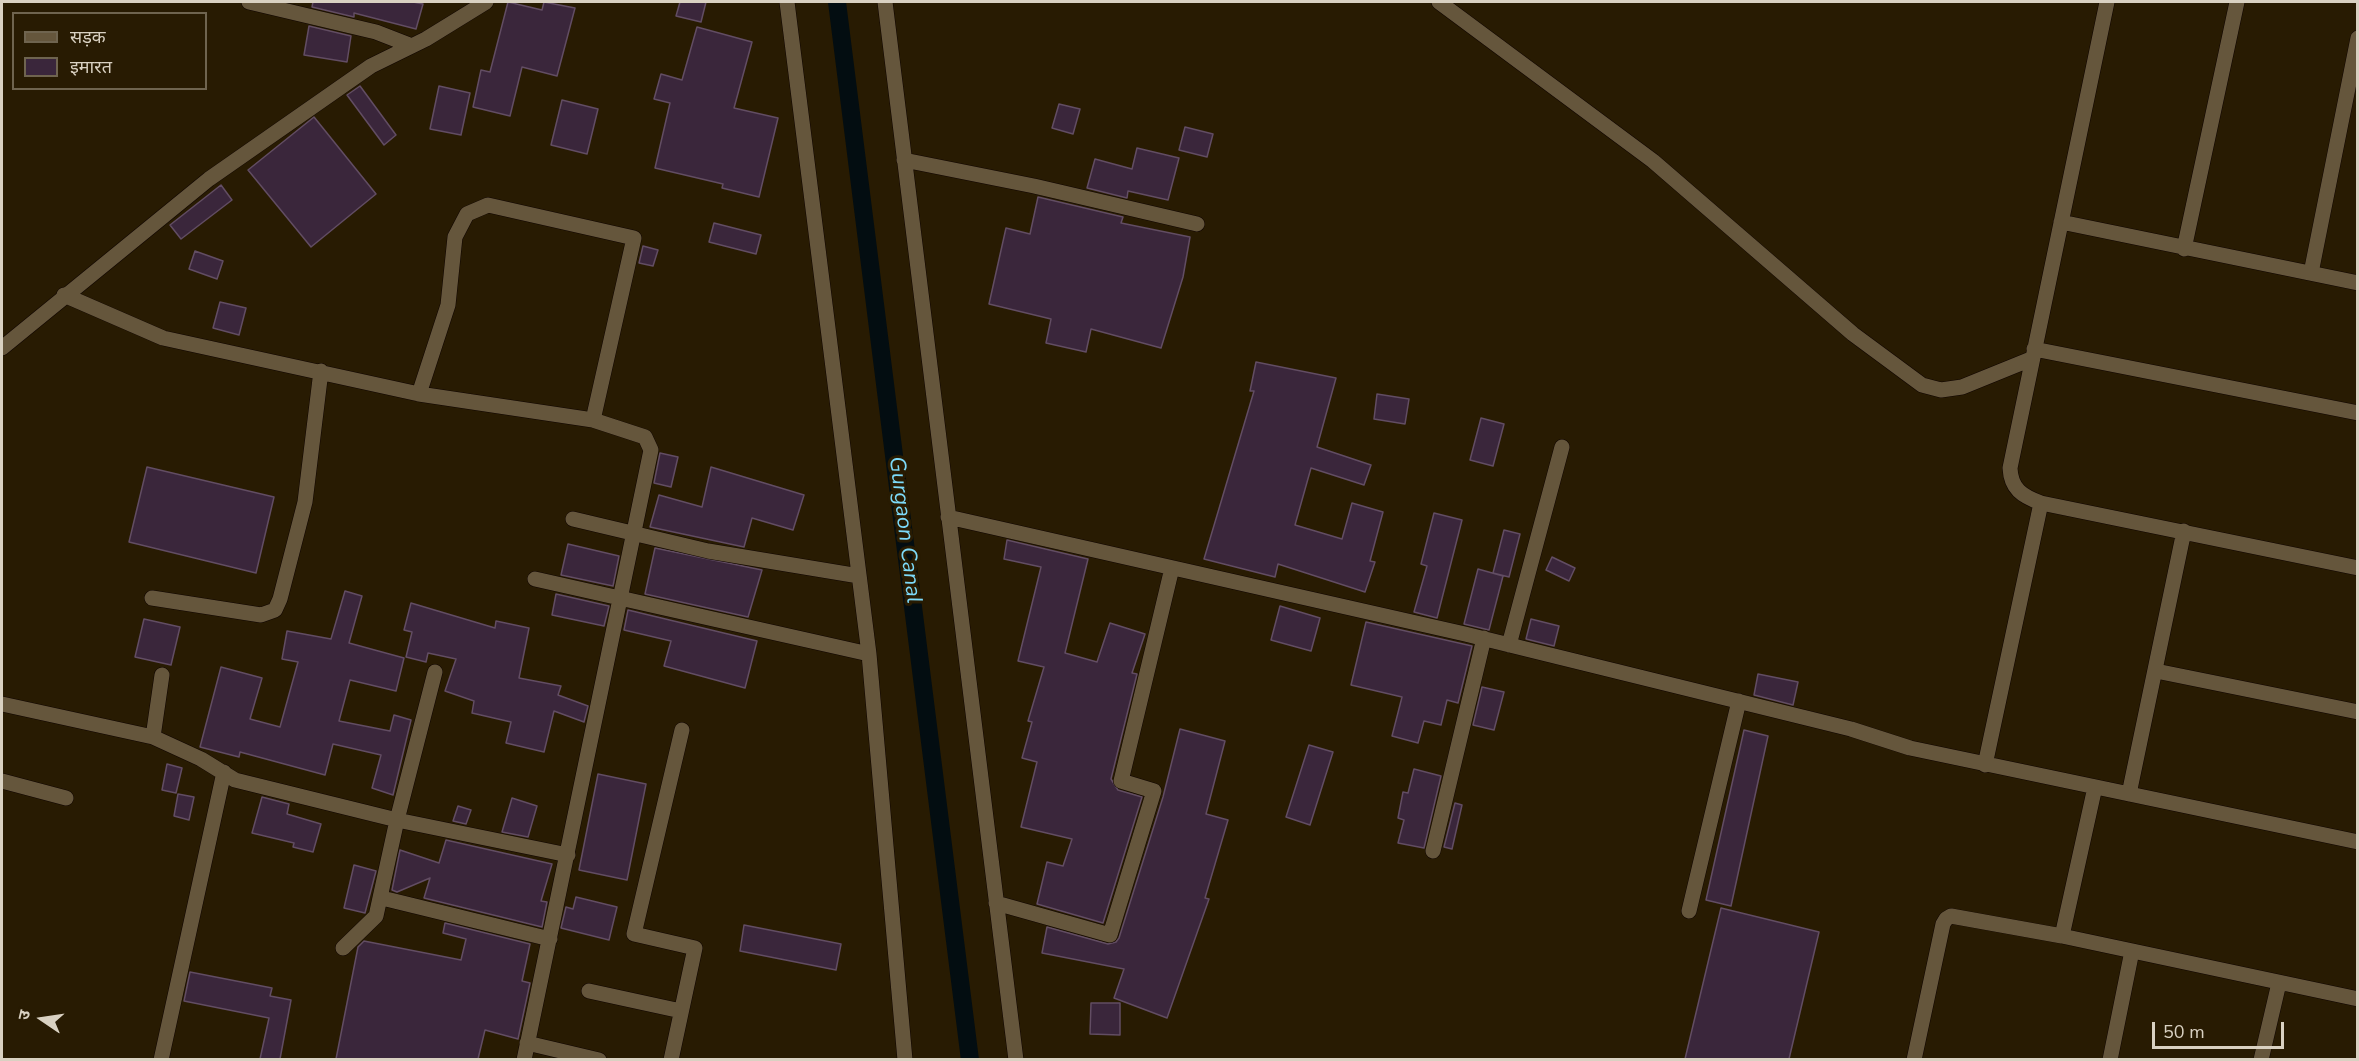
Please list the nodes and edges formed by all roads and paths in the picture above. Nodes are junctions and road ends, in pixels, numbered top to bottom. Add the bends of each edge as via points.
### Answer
1 (249, 2) edge
2 (486, 2) edge
3 (787, 2) edge
4 (885, 2) edge
5 (1439, 2) edge
6 (2107, 2) edge
7 (2237, 2) edge
8 (299, 7) edge
9 (2358, 38) edge
10 (412, 46) junction
11 (904, 160) junction
12 (2061, 222) junction
13 (1197, 224) dead end
14 (2184, 249) junction
15 (2311, 273) junction
16 (2358, 283) edge
17 (64, 295) junction
18 (2, 348) edge
19 (2032, 354) junction
20 (321, 371) junction
21 (419, 393) junction
22 (2358, 413) edge
23 (593, 420) junction
24 (1562, 447) dead end
25 (2041, 503) junction
26 (948, 517) junction
27 (573, 519) dead end
28 (2184, 531) junction
29 (634, 534) junction
30 (1172, 568) junction
31 (2358, 568) edge
32 (859, 576) junction
33 (535, 579) dead end
34 (620, 597) junction
35 (152, 598) dead end
36 (1484, 638) junction
37 (1509, 645) junction
38 (869, 654) junction
39 (2156, 671) junction
40 (435, 672) dead end
41 (162, 675) dead end
42 (1739, 701) junction
43 (2, 704) edge
44 (2358, 712) edge
45 (682, 730) dead end
46 (153, 737) junction
47 (1984, 765) junction
48 (224, 772) junction
49 (2, 781) edge
50 (2095, 787) junction
51 (2129, 794) junction
52 (66, 798) dead end
53 (397, 820) junction
54 (2358, 842) edge
55 (1433, 851) dead end
56 (568, 855) junction
57 (382, 898) junction
58 (996, 903) junction
59 (1689, 911) dead end
60 (2062, 936) junction
61 (550, 939) junction
62 (343, 948) dead end
63 (2132, 951) junction
64 (2279, 983) junction
65 (589, 991) dead end
66 (2358, 999) edge
67 (681, 1011) junction
68 (527, 1043) junction
69 (161, 1059) edge
70 (524, 1059) edge
71 (598, 1059) edge
72 (671, 1059) edge
73 (905, 1059) edge
74 (1016, 1059) edge
75 (1914, 1059) edge
76 (2110, 1059) edge
77 (2261, 1059) edge

1 - 8 street
2 - 10 street
3 - 32 street
4 - 11 street
5 - 19 street via 1644,154 1853,334 1922,385 1941,390 1962,387
6 - 12 street
7 - 14 street
8 - 10 street
9 - 15 street
10 - 17 street via 371,66 208,179
11 - 13 street
11 - 26 street
12 - 14 street
12 - 19 street
14 - 15 street
15 - 16 street
17 - 18 street
17 - 20 street via 163,338
19 - 22 street
19 - 25 street via 2010,468 2022,495
20 - 21 street
20 - 35 street via 305,502 275,610 261,615
21 - 23 street
21 - 23 street via 448,305 455,237 467,214 488,205 634,238
23 - 29 street via 645,436 651,450
24 - 37 street
25 - 28 street
25 - 47 street
26 - 30 street
26 - 58 street
27 - 29 street
28 - 31 street
28 - 39 street
29 - 32 street via 708,551
29 - 34 street
30 - 36 street
30 - 58 street via 1121,781 1155,791 1110,935
32 - 38 street
33 - 34 street
34 - 38 street
34 - 56 street
36 - 37 street
36 - 55 street
37 - 42 street
38 - 73 street
39 - 44 street
39 - 51 street
40 - 53 street
41 - 46 street
42 - 47 street
42 - 59 street
43 - 46 street
45 - 67 street via 634,934 694,948
46 - 48 street
47 - 50 street
48 - 53 street via 235,780
48 - 69 street
49 - 52 street
50 - 51 street
50 - 60 street
51 - 54 street
53 - 56 street
53 - 57 street
56 - 61 street
57 - 61 street
57 - 62 street via 376,916
58 - 74 street
60 - 63 street
60 - 75 street via 1956,916 1946,919
61 - 68 street
63 - 64 street
63 - 76 street
64 - 66 street
64 - 77 street
65 - 67 street
67 - 72 street
68 - 70 street
68 - 71 street

